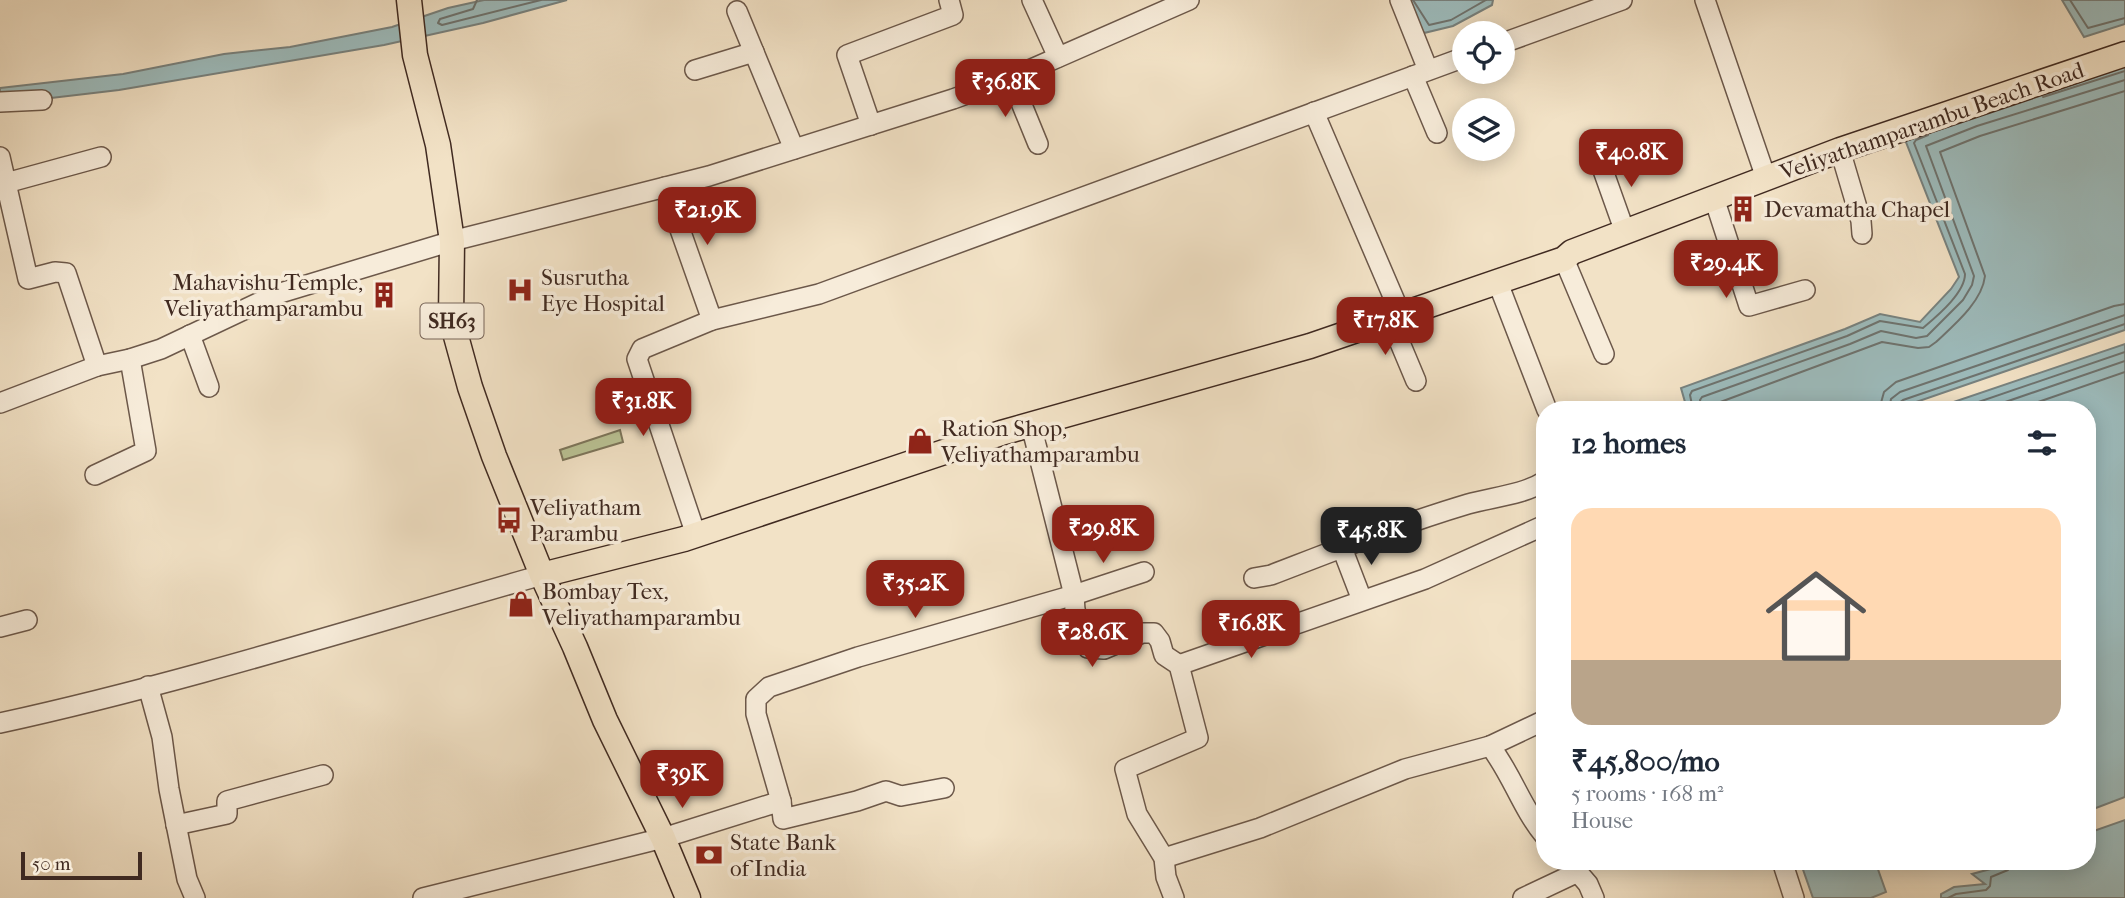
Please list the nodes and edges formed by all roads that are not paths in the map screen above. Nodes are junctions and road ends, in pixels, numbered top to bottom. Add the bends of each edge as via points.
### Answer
1 (949, 0) edge
2 (1032, 0) edge
3 (1189, 0) edge
4 (1400, 0) edge
5 (1704, 0) edge
6 (1613, 1) edge
7 (409, 3) edge
8 (737, 11) dead end
9 (1515, 38) edge
10 (754, 52) junction
11 (2125, 54) edge
12 (1059, 57) junction
13 (1452, 62) edge
14 (695, 70) dead end
15 (1421, 73) junction
16 (1010, 78) junction
17 (42, 100) dead end
18 (0, 102) edge
19 (1314, 112) junction
20 (871, 125) junction
21 (1437, 133) dead end
22 (1038, 144) dead end
23 (794, 149) junction
24 (1840, 150) junction
25 (101, 157) dead end
26 (0, 158) edge
27 (1599, 159) dead end
28 (1766, 178) junction
29 (6, 183) junction
30 (664, 187) junction
31 (1714, 198) junction
32 (1625, 232) junction
33 (1862, 234) dead end
34 (452, 241) junction
35 (1563, 259) junction
36 (1498, 283) junction
37 (1805, 290) dead end
38 (1396, 317) junction
39 (712, 320) junction
40 (190, 335) junction
41 (1604, 354) dead end
42 (130, 359) junction
43 (97, 366) junction
44 (1416, 381) dead end
45 (209, 387) dead end
46 (1544, 401) edge
47 (0, 403) edge
48 (1031, 425) junction
49 (95, 475) dead end
50 (1536, 484) edge
51 (1536, 529) edge
52 (696, 535) junction
53 (1342, 548) junction
54 (1144, 572) dead end
55 (542, 575) junction
56 (1254, 578) dead end
57 (1074, 595) junction
58 (1362, 600) junction
59 (27, 620) dead end
60 (0, 626) edge
61 (1179, 664) junction
62 (148, 686) junction
63 (0, 723) edge
64 (1536, 724) edge
65 (1490, 746) junction
66 (323, 775) dead end
67 (944, 788) dead end
68 (781, 801) junction
69 (176, 825) junction
70 (1536, 826) edge
71 (663, 838) junction
72 (1164, 858) junction
73 (1567, 870) edge
74 (1576, 870) edge
75 (1785, 870) edge
76 (195, 898) edge
77 (422, 898) edge
78 (688, 898) edge
79 (1174, 898) edge
80 (1523, 898) edge
81 (1594, 898) edge
82 (1794, 898) edge

1 - 20 street via 953,15 847,55
2 - 12 street
3 - 12 street
4 - 15 street
5 - 28 street
6 - 9 street
7 - 34 main road, SH63
8 - 10 street
10 - 14 street
10 - 23 street
11 - 24 main road, Veliyathamparambu Beach Road
12 - 16 street
13 - 15 street
15 - 19 street
15 - 21 street
16 - 20 street
16 - 22 street
17 - 18 street
19 - 38 street
19 - 39 street via 818,294
20 - 23 street
23 - 30 street
24 - 28 main road, Veliyathamparambu Beach Road
24 - 33 street
25 - 29 street
26 - 29 street
27 - 32 street
28 - 31 main road, Veliyathamparambu Beach Road
29 - 43 street via 28,279 66,273
30 - 34 street
30 - 39 street
31 - 32 main road, Veliyathamparambu Beach Road
31 - 37 street via 1749,306
32 - 35 main road, Veliyathamparambu Beach Road
34 - 40 street via 277,294
34 - 55 main road, SH63 via 454,330 494,456
35 - 36 main road, Veliyathamparambu Beach Road
35 - 41 street
36 - 38 main road, Veliyathamparambu Beach Road
36 - 46 street
38 - 44 street
38 - 48 main road, Veliyathamparambu Beach Road
39 - 52 street via 642,349 638,359
40 - 42 street
40 - 45 street
42 - 43 street
42 - 49 street via 146,451
43 - 47 street
48 - 52 main road, Veliyathamparambu Beach Road
48 - 57 street
50 - 53 street
51 - 58 street via 1425,579
52 - 55 main road, Veliyathamparambu Beach Road
53 - 56 street
53 - 58 street
54 - 57 street
55 - 62 street
55 - 71 main road, SH63
57 - 61 street via 1074,610 1088,649 1104,649 1142,633 1154,633 1164,655
57 - 68 street via 769,687 756,699 757,714
58 - 61 street
59 - 60 street
61 - 72 street via 1198,738 1125,769 1136,814
62 - 63 street
62 - 69 street via 162,737
64 - 65 street
65 - 70 street
65 - 72 street via 1405,769 1259,828
66 - 69 street via 227,801 227,814
67 - 68 street via 901,796 886,791 783,819
68 - 71 street
69 - 76 street
71 - 77 street
71 - 78 main road, SH63
72 - 79 street
73 - 80 street
74 - 81 street
75 - 82 street

